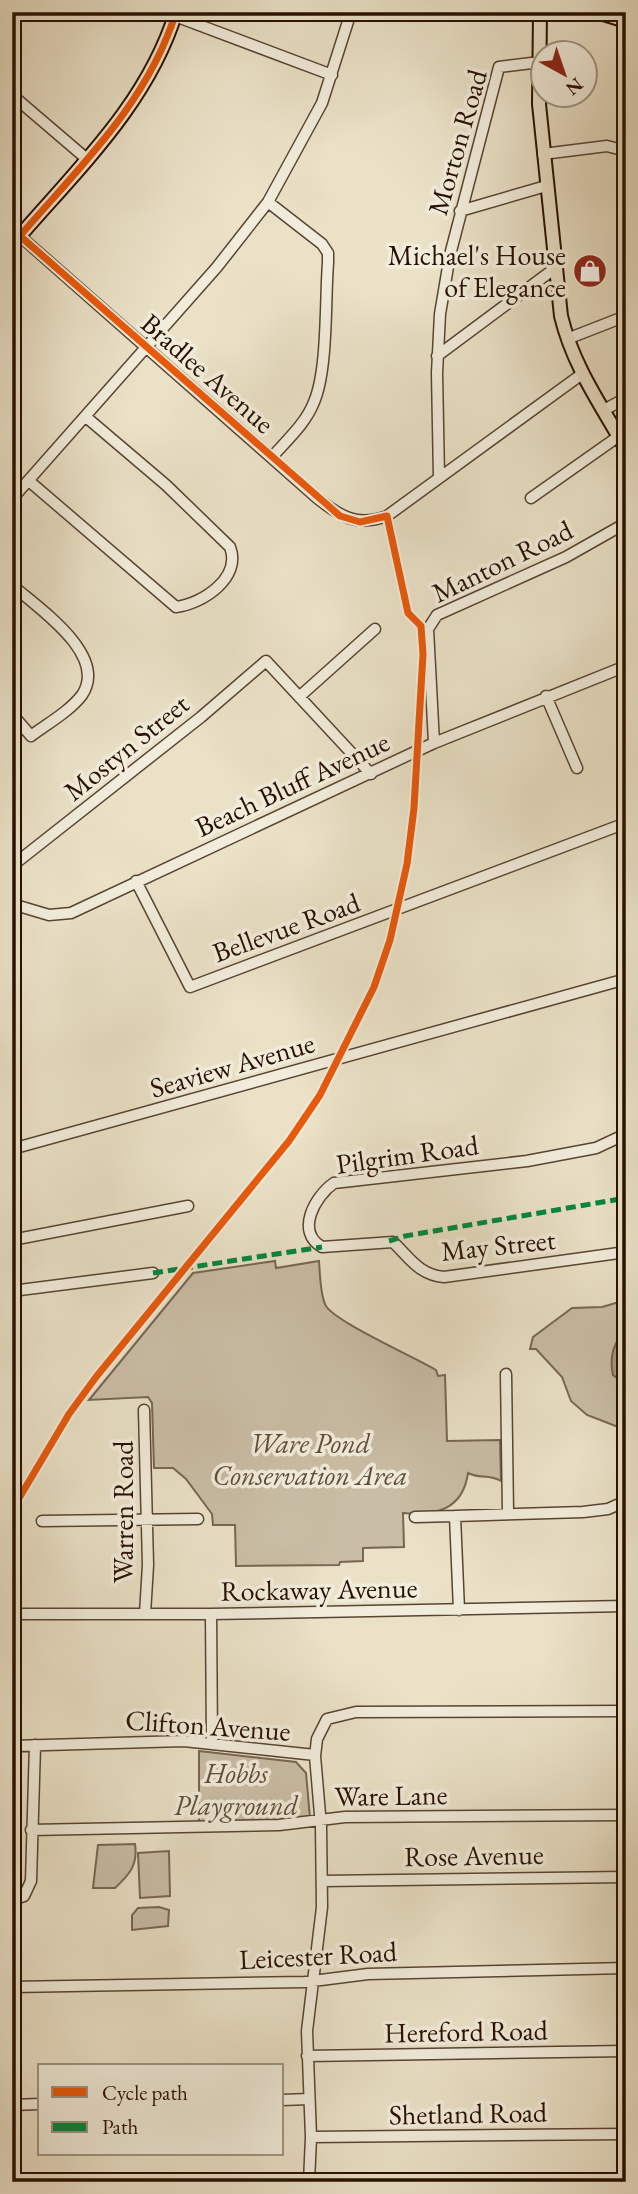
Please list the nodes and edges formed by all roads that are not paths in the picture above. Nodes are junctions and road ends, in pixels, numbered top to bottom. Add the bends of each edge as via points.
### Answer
1 (351, 12) edge
2 (540, 12) edge
3 (597, 12) edge
4 (176, 14) edge
5 (626, 21) edge
6 (540, 38) edge
7 (530, 63) edge
8 (332, 75) junction
9 (12, 95) edge
10 (542, 108) edge
11 (626, 151) edge
12 (543, 153) junction
13 (88, 160) junction
14 (546, 186) junction
15 (268, 202) junction
16 (460, 211) junction
17 (15, 237) edge
18 (554, 270) junction
19 (626, 316) edge
20 (566, 339) junction
21 (146, 348) junction
22 (437, 356) junction
23 (582, 374) junction
24 (626, 398) edge
25 (604, 410) junction
26 (86, 417) junction
27 (619, 436) junction
28 (626, 449) edge
29 (272, 457) junction
30 (439, 478) junction
31 (29, 481) junction
32 (531, 498) dead end
33 (12, 499) edge
34 (626, 523) edge
35 (12, 585) edge
36 (375, 629) dead end
37 (625, 670) edge
38 (546, 696) junction
39 (299, 697) junction
40 (12, 714) edge
41 (435, 743) junction
42 (577, 768) dead end
43 (370, 774) junction
44 (626, 823) edge
45 (12, 866) edge
46 (136, 881) junction
47 (13, 906) edge
48 (626, 979) edge
49 (626, 1134) edge
50 (12, 1149) edge
51 (188, 1206) dead end
52 (12, 1240) edge
53 (389, 1241) joint
54 (626, 1252) edge
55 (153, 1273) dead end
56 (12, 1291) edge
57 (506, 1374) dead end
58 (144, 1410) dead end
59 (626, 1501) edge
60 (508, 1513) junction
61 (455, 1516) junction
62 (146, 1517) junction
63 (415, 1517) dead end
64 (198, 1519) dead end
65 (41, 1521) dead end
66 (626, 1606) edge
67 (459, 1610) junction
68 (12, 1614) edge
69 (145, 1614) junction
70 (211, 1614) junction
71 (626, 1711) edge
72 (212, 1744) junction
73 (35, 1745) junction
74 (12, 1746) edge
75 (315, 1755) junction
76 (626, 1815) edge
77 (320, 1820) junction
78 (31, 1830) junction
79 (626, 1877) edge
80 (322, 1881) junction
81 (12, 1900) edge
82 (626, 1968) edge
83 (314, 1980) junction
84 (12, 1987) edge
85 (626, 2051) edge
86 (307, 2056) junction
87 (309, 2099) junction
88 (284, 2100) edge
89 (38, 2104) edge
90 (12, 2105) edge
91 (626, 2134) edge
92 (311, 2137) junction
93 (309, 2182) edge

1 - 8 street
2 - 6 main road
3 - 5 main road
4 - 8 street
4 - 13 main road via 141,89
7 - 16 street, Morton Road via 499,66
8 - 15 street
9 - 13 street
10 - 12 main road
11 - 12 street via 607,146
12 - 14 main road
13 - 17 main road
14 - 16 street
14 - 18 main road
15 - 21 street
15 - 29 street via 322,244 328,263 315,401
16 - 22 street, Morton Road via 440,314
17 - 21 street, Bradlee Avenue
18 - 20 main road
18 - 22 street
19 - 20 street
20 - 23 main road
21 - 26 street
21 - 29 street, Bradlee Avenue
22 - 30 street, Morton Road
23 - 25 main road
23 - 30 street, Bradlee Avenue
24 - 25 street
25 - 27 main road
26 - 31 street
26 - 31 street via 225,541 234,556 225,576 201,601 176,607
27 - 28 main road
27 - 32 street
29 - 30 street, Bradlee Avenue via 340,516 360,522 387,516
31 - 33 street
34 - 41 street, Manton Road via 566,557 437,615 428,629
35 - 40 street via 78,647 88,667 88,682 80,697 31,736
36 - 39 street
37 - 38 street, Beach Bluff Avenue
38 - 41 street, Beach Bluff Avenue
38 - 42 street
39 - 43 street
39 - 45 street, Mostyn Street via 266,661
41 - 43 street, Beach Bluff Avenue
43 - 46 street, Beach Bluff Avenue
44 - 46 street, Bellevue Road via 190,986
46 - 47 street, Beach Bluff Avenue via 60,916
48 - 50 street, Seaview Avenue
49 - 53 street, Pilgrim Road via 597,1148 527,1161 334,1183 318,1198 310,1218 314,1243 322,1247
51 - 52 street
53 - 54 street, May Street via 419,1269 444,1278
55 - 56 street
57 - 60 street
58 - 62 street, Warren Road
59 - 60 street via 583,1512
60 - 61 street
61 - 63 street
61 - 67 street
62 - 64 street
62 - 65 street
62 - 69 street, Warren Road
66 - 67 street, Rockaway Avenue
67 - 70 street, Rockaway Avenue
68 - 69 street, Rockaway Avenue
69 - 70 street, Rockaway Avenue
70 - 72 street
71 - 75 street, Clifton Avenue via 347,1714 327,1719
72 - 73 street, Clifton Avenue
72 - 75 street, Clifton Avenue
73 - 74 street, Clifton Avenue
73 - 78 street
75 - 77 street
76 - 77 street, Ware Lane
77 - 78 street, Ware Lane via 279,1825
77 - 80 street
78 - 81 street via 28,1891
79 - 80 street, Rose Avenue
80 - 83 street
82 - 83 street, Leicester Road via 368,1974
83 - 84 street, Leicester Road
83 - 86 street
85 - 86 street, Hereford Road
86 - 87 street
87 - 88 street
87 - 92 street
89 - 90 street
91 - 92 street, Shetland Road
92 - 93 street

